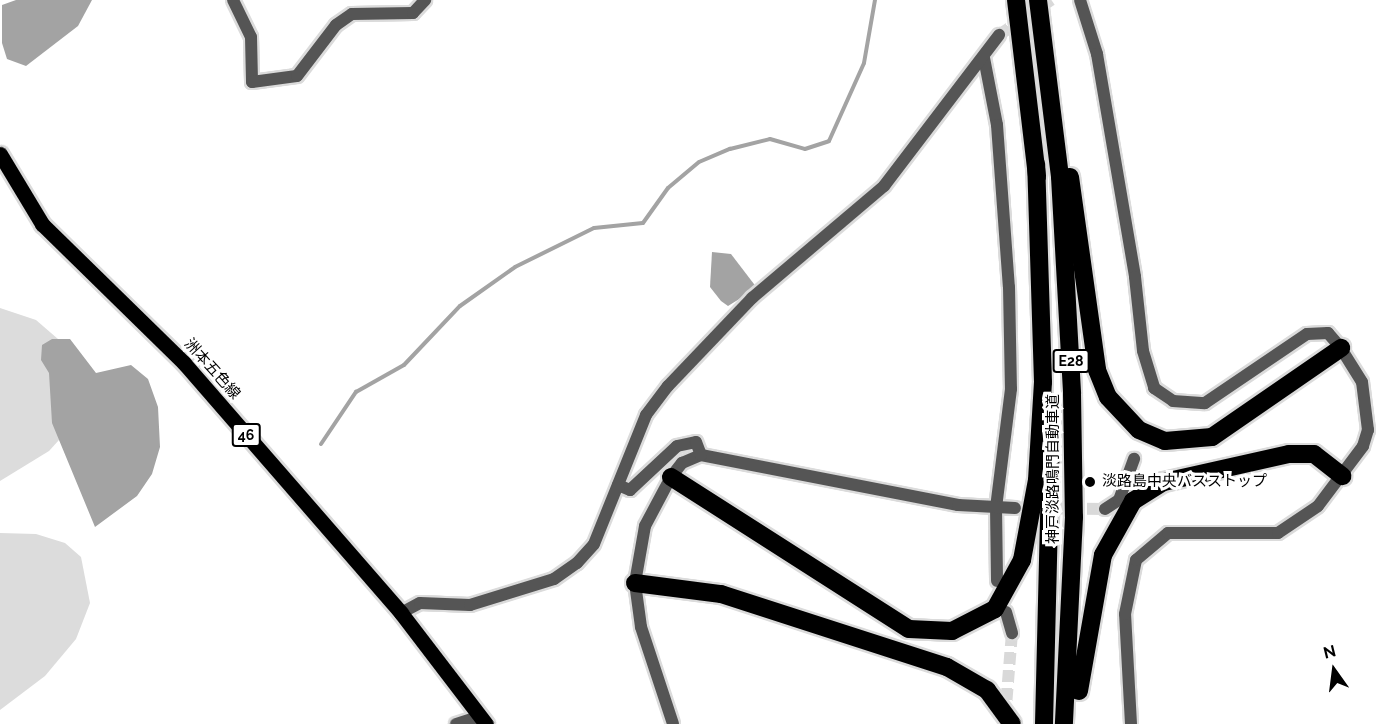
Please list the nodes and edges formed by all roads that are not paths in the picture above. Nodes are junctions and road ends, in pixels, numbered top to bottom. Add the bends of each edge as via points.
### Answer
1 (233, 0) edge
2 (425, 0) edge
3 (1016, 0) edge
4 (1038, 0) edge
5 (1080, 0) edge
6 (999, 35) tunnel mouth
7 (1046, 48) junction
8 (984, 58) junction
9 (0, 154) edge
10 (1036, 164) junction
11 (1341, 348) junction
12 (701, 456) junction
13 (1134, 459) dead end
14 (1342, 476) junction
15 (671, 477) junction
16 (618, 485) junction
17 (996, 507) junction
18 (1015, 508) tunnel mouth
19 (1105, 509) dead end
20 (997, 581) dead end
21 (635, 583) junction
22 (1006, 612) dead end
23 (401, 613) junction
24 (1012, 633) tunnel mouth
25 (483, 720) edge
26 (456, 724) edge
27 (673, 724) edge
28 (1012, 724) edge
29 (1044, 724) edge
30 (1064, 724) edge
31 (1077, 724) edge
32 (1131, 724) edge

1 - 2 street via 251,37 252,81 297,76 336,25 352,14 414,13
3 - 10 highway, 神戸淡路鳴門自動車道 / E28
4 - 7 highway, 神戸淡路鳴門自動車道 / E28
5 - 11 street via 1097,54 1136,277 1143,351 1154,388 1173,401 1205,403 1307,334 1328,333
6 - 8 street
7 - 11 highway via 1097,370 1107,397 1126,422 1165,441 1212,437
7 - 30 highway, 神戸淡路鳴門自動車道 / E28 via 1060,177 1072,394 1074,517
8 - 16 street via 884,186 752,298 668,386 646,415
8 - 17 street via 998,124 1007,219 1011,389
9 - 23 main road, 洲本五色線 / 46 via 42,224 184,363
10 - 15 highway via 1043,382 1037,480 1023,560 995,609 952,631 909,629
10 - 29 highway, 神戸淡路鳴門自動車道 / E28 via 1051,392
11 - 14 street via 1362,382 1369,413 1363,446
12 - 15 street via 682,463
12 - 16 street via 696,442 677,446 630,490
12 - 17 street via 958,505
13 - 19 street via 1119,500
14 - 31 highway via 1314,454 1289,454 1164,482 1133,501 1103,555 1088,617
14 - 32 street via 1306,517 1278,532 1179,530 1145,547 1131,575 1125,614
15 - 21 street via 645,526
16 - 23 street via 594,544 554,579 470,605 420,603
17 - 18 street
17 - 20 street
21 - 27 street via 641,627
21 - 28 highway via 721,594 947,667 987,690
22 - 24 street
23 - 25 main road, 洲本五色線 / 46
25 - 26 street

